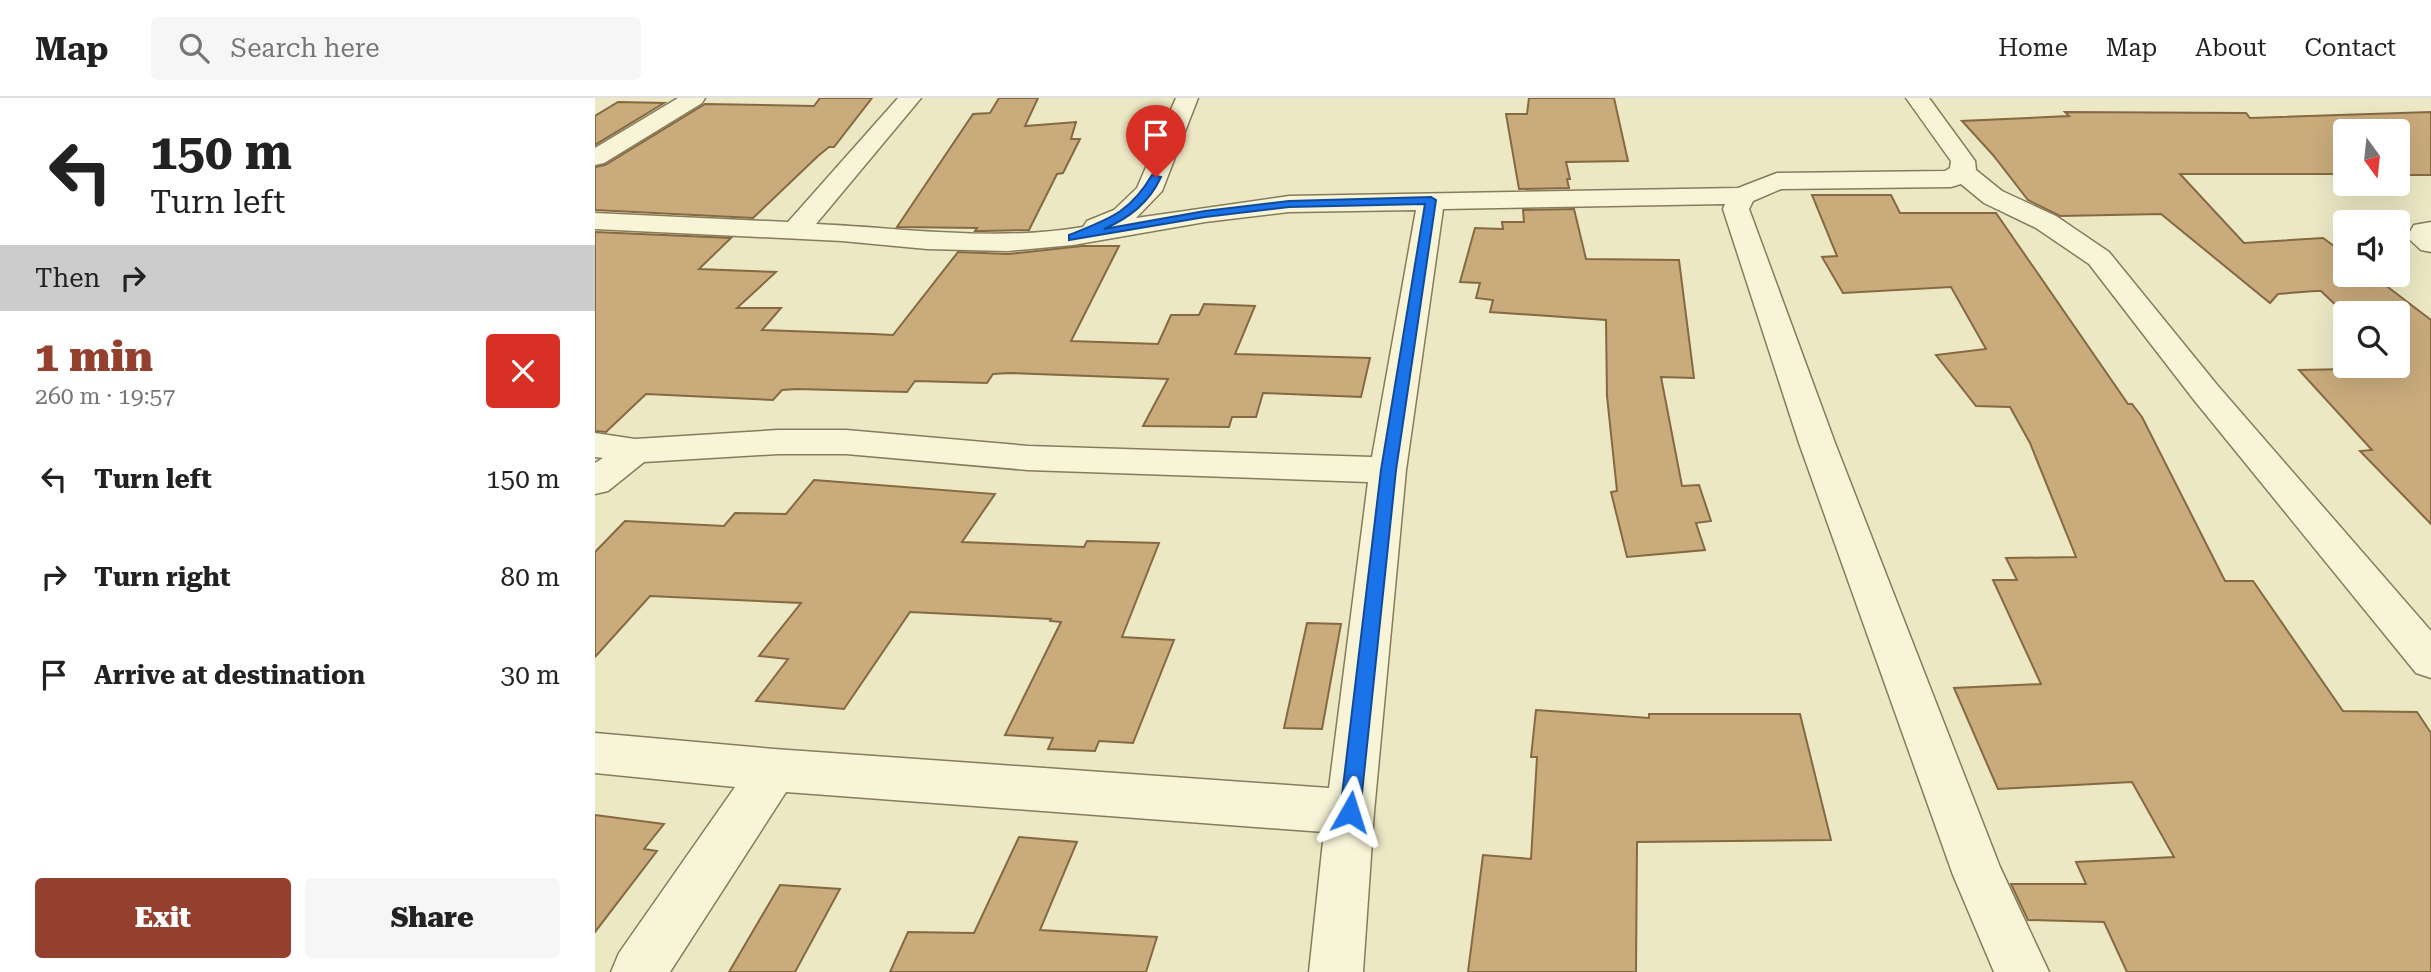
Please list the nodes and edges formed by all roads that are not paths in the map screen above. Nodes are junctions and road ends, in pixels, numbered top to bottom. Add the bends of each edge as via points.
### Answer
1 (694, 98) edge
2 (910, 98) edge
3 (1187, 98) edge
4 (1917, 98) edge
5 (595, 158) edge
6 (1966, 175) dead end
7 (1742, 196) junction
8 (1431, 200) junction
9 (595, 221) edge
10 (2431, 230) edge
11 (795, 231) junction
12 (1073, 237) junction
13 (2431, 244) edge
14 (595, 445) edge
15 (635, 450) junction
16 (1388, 470) junction
17 (595, 482) edge
18 (2431, 661) edge
19 (595, 753) edge
20 (774, 770) junction
21 (1350, 812) junction
22 (638, 972) edge
23 (1336, 972) edge
24 (2022, 972) edge

1 - 5 street
2 - 11 street
3 - 12 street via 1149,191 1123,216
4 - 7 street via 1963,161 1963,171 1951,179 1777,181
6 - 18 street via 1993,197 2046,222 2099,258
7 - 8 street
7 - 24 street via 1736,209 1817,443 1978,875
8 - 12 street via 1289,204
8 - 16 street
9 - 11 street
10 - 13 street via 2421,237
11 - 12 street via 1008,243
14 - 15 street
15 - 16 street via 846,442 1028,458
15 - 17 street
16 - 21 street
19 - 20 street
20 - 21 street
20 - 22 street
21 - 23 street

